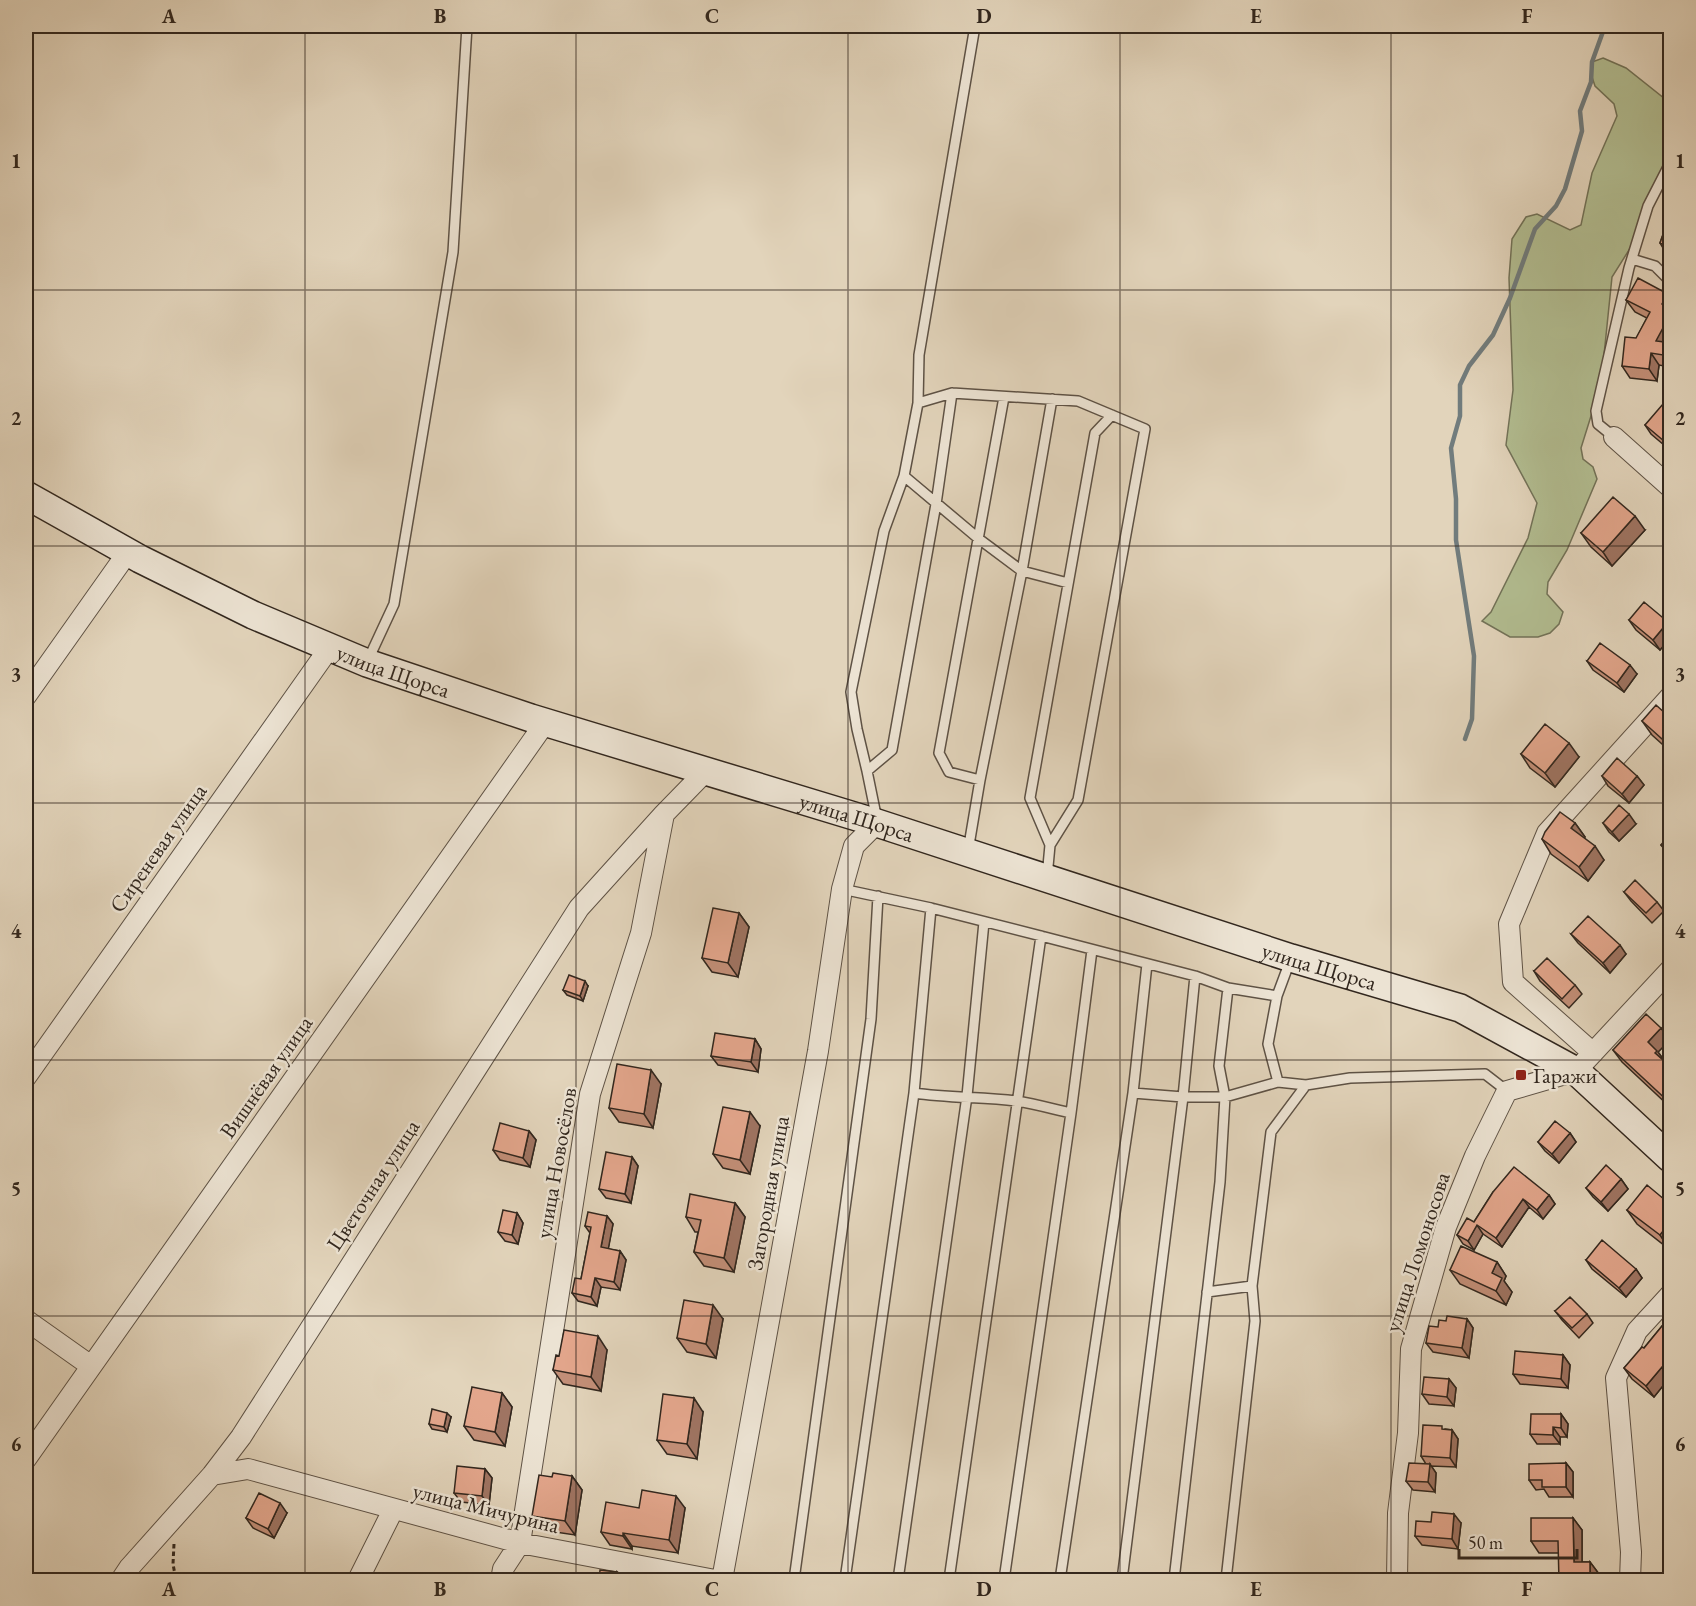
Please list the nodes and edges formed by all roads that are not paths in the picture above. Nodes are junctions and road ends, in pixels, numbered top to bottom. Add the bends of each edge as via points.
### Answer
1 (466, 26) edge
2 (975, 26) edge
3 (1671, 163) edge
4 (1632, 259) junction
5 (1671, 281) edge
6 (952, 393) junction
7 (1004, 397) junction
8 (1052, 399) junction
9 (918, 403) junction
10 (1113, 415) junction
11 (1614, 437) joint
12 (904, 476) junction
13 (1671, 487) edge
14 (26, 495) edge
15 (936, 504) junction
16 (979, 539) junction
17 (128, 552) junction
18 (1022, 571) junction
19 (1068, 583) junction
20 (330, 647) junction
21 (367, 663) junction
22 (26, 696) edge
23 (1671, 697) edge
24 (545, 723) junction
25 (867, 771) junction
26 (705, 772) junction
27 (980, 780) junction
28 (664, 814) junction
29 (877, 823) junction
30 (1050, 844) junction
31 (968, 853) junction
32 (1047, 879) junction
33 (842, 889) junction
34 (878, 896) junction
35 (931, 908) junction
36 (984, 922) junction
37 (1041, 936) junction
38 (1092, 950) junction
39 (1291, 958) junction
40 (1147, 964) junction
41 (1671, 970) edge
42 (1195, 976) junction
43 (1228, 988) junction
44 (1277, 996) junction
45 (1584, 1062) junction
46 (26, 1077) edge
47 (1278, 1082) junction
48 (1306, 1085) junction
49 (1507, 1091) junction
50 (914, 1093) junction
51 (1133, 1093) junction
52 (966, 1096) junction
53 (1183, 1097) junction
54 (1225, 1097) junction
55 (1018, 1102) junction
56 (1071, 1113) junction
57 (1671, 1158) edge
58 (1252, 1286) junction
59 (1207, 1292) junction
60 (1671, 1295) edge
61 (26, 1320) edge
62 (91, 1366) junction
63 (241, 1437) junction
64 (26, 1459) edge
65 (248, 1469) junction
66 (212, 1475) junction
67 (393, 1510) junction
68 (520, 1543) junction
69 (121, 1581) edge
70 (358, 1581) edge
71 (501, 1581) edge
72 (715, 1581) edge
73 (722, 1581) edge
74 (794, 1581) edge
75 (845, 1581) edge
76 (898, 1581) edge
77 (949, 1581) edge
78 (1004, 1581) edge
79 (1060, 1581) edge
80 (1122, 1581) edge
81 (1174, 1581) edge
82 (1226, 1581) edge
83 (1397, 1581) edge
84 (1630, 1581) edge

1 - 21 lane via 453,252 394,604
2 - 9 lane via 919,354
3 - 4 lane via 1648,206
4 - 5 lane via 1656,266
4 - 11 lane via 1596,411 1598,424
6 - 7 lane
6 - 9 lane
6 - 15 lane
7 - 8 lane
7 - 16 lane
8 - 10 lane via 1078,401
8 - 18 lane
9 - 12 lane
10 - 19 lane via 1095,433
10 - 30 lane via 1145,429 1078,800
11 - 13 street
12 - 15 lane
12 - 25 lane via 885,531 851,692
14 - 17 street, улица Щорса
15 - 16 lane
15 - 25 lane via 892,750
16 - 18 lane
16 - 27 lane via 939,753 949,772
17 - 20 street, улица Щорса via 253,615
17 - 22 street
18 - 19 lane
18 - 27 lane
19 - 30 lane via 1030,798
20 - 21 street, улица Щорса
20 - 46 street, Сиреневая улица
21 - 24 street, улица Щорса
23 - 45 street via 1547,833 1509,924 1513,982
24 - 26 street, улица Щорса
24 - 62 street, Вишнёвая улица
25 - 29 lane
26 - 28 street
26 - 29 street, улица Щорса
27 - 31 lane
28 - 63 street, Цветочная улица via 579,908
28 - 68 street, улица Новосёлов via 641,933 590,1094
29 - 31 street, улица Щорса
29 - 33 street, Загородная улица via 854,846
30 - 32 lane
31 - 32 street, улица Щорса
32 - 39 street, улица Щорса
33 - 34 lane
33 - 73 street, Загородная улица via 818,1051
34 - 35 lane
34 - 74 lane via 871,1020
35 - 36 lane
35 - 50 lane
36 - 37 lane
36 - 52 lane
37 - 38 lane
37 - 55 lane
38 - 40 lane
38 - 56 lane
39 - 44 lane
39 - 45 street, улица Щорса via 1460,1008
40 - 42 lane
40 - 51 lane
41 - 45 street
42 - 43 lane
42 - 53 lane
43 - 44 lane
43 - 54 lane via 1219,1066
44 - 47 lane via 1268,1044
45 - 49 street
45 - 57 street, улица Щорса
47 - 48 lane
47 - 54 lane
48 - 49 lane via 1350,1078 1485,1074
48 - 58 lane via 1271,1132
49 - 83 street, улица Ломоносова via 1446,1227 1411,1349 1408,1433 1398,1513
50 - 52 lane
50 - 75 lane
51 - 53 lane
51 - 79 lane
52 - 55 lane
52 - 76 lane
53 - 54 lane
53 - 80 lane
54 - 59 lane
55 - 56 lane
55 - 77 lane
56 - 78 lane
58 - 59 lane
58 - 82 lane via 1255,1321
59 - 81 lane
60 - 84 street via 1637,1331 1616,1378
61 - 62 street
62 - 64 street, Вишнёвая улица
63 - 65 street
63 - 66 street, Цветочная улица
65 - 66 street, улица Мичурина
65 - 67 street, улица Мичурина
66 - 69 street, Цветочная улица
67 - 68 street, улица Мичурина
67 - 70 street
68 - 71 street, улица Новосёлов via 503,1569
68 - 72 street, улица Мичурина

